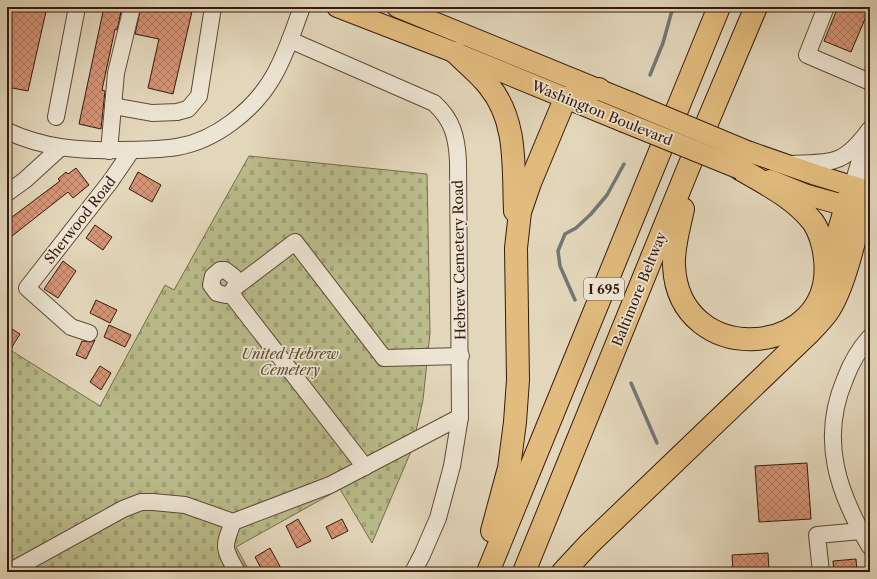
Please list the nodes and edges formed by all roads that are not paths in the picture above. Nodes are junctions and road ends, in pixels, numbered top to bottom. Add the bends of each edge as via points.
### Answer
1 (77, 7) edge
2 (132, 7) edge
3 (213, 7) edge
4 (302, 7) edge
5 (337, 7) edge
6 (396, 7) edge
7 (719, 7) edge
8 (756, 7) edge
9 (826, 7) edge
10 (290, 40) junction
11 (456, 53) junction
12 (870, 82) edge
13 (599, 89) junction
14 (564, 99) junction
15 (113, 106) junction
16 (56, 117) dead end
17 (870, 130) edge
18 (7, 131) edge
19 (60, 148) junction
20 (696, 149) junction
21 (109, 150) junction
22 (132, 150) junction
23 (743, 160) junction
24 (783, 164) junction
25 (7, 193) edge
26 (862, 196) edge
27 (516, 248) junction
28 (826, 272) junction
29 (89, 333) dead end
30 (870, 337) edge
31 (461, 356) junction
32 (460, 417) junction
33 (365, 467) junction
34 (233, 522) junction
35 (861, 531) junction
36 (870, 547) edge
37 (9, 572) edge
38 (236, 572) edge
39 (413, 572) edge
40 (480, 572) edge
41 (488, 572) edge
42 (524, 572) edge
43 (563, 572) edge
44 (821, 572) edge

1 - 16 street
2 - 15 street via 116,73
3 - 15 street via 199,96 188,108 177,112 152,113
4 - 10 street
5 - 11 main road, Washington Boulevard
6 - 13 main road, Washington Boulevard
7 - 41 highway, I 695
8 - 20 highway, Baltimore Beltway / I 695
9 - 12 street via 807,55
10 - 22 street via 273,78 248,108 231,122 212,134 178,147
10 - 31 street, Hebrew Cemetery Road via 434,103 449,120 457,144
11 - 14 main road, Washington Boulevard
11 - 27 highway via 489,86 501,102 508,120 513,143
13 - 14 highway via 586,90
13 - 23 main road, Washington Boulevard, bridge via 632,103
14 - 23 main road, Washington Boulevard, bridge via 624,122
14 - 27 highway via 520,212
15 - 21 street
17 - 24 street via 853,151 837,160
17 - 26 street
18 - 19 street via 28,140
19 - 21 street
19 - 25 street
20 - 28 highway via 674,248 674,267 680,291 684,303 695,317 707,328 733,338 759,340 780,335 807,317 817,301
20 - 42 highway, Baltimore Beltway / I 695
21 - 22 street
22 - 29 street, Sherwood Road via 27,288 71,327
23 - 24 main road, Washington Boulevard
23 - 26 main road, Washington Boulevard via 807,194
23 - 28 highway via 788,197 814,224 824,253
24 - 26 main road, Washington Boulevard
26 - 28 highway
26 - 43 highway via 836,297 820,322
27 - 40 highway via 516,422 509,468
30 - 35 street via 852,362 840,389 832,431 837,476
31 - 32 street, Hebrew Cemetery Road
31 - 33 street via 384,358 295,242 235,288 234,298
32 - 33 street
32 - 39 street, Hebrew Cemetery Road via 452,466 438,518
33 - 34 street via 330,485
34 - 37 street via 185,505 141,502 123,509
34 - 38 street via 225,544
35 - 36 street
35 - 44 street via 818,535

